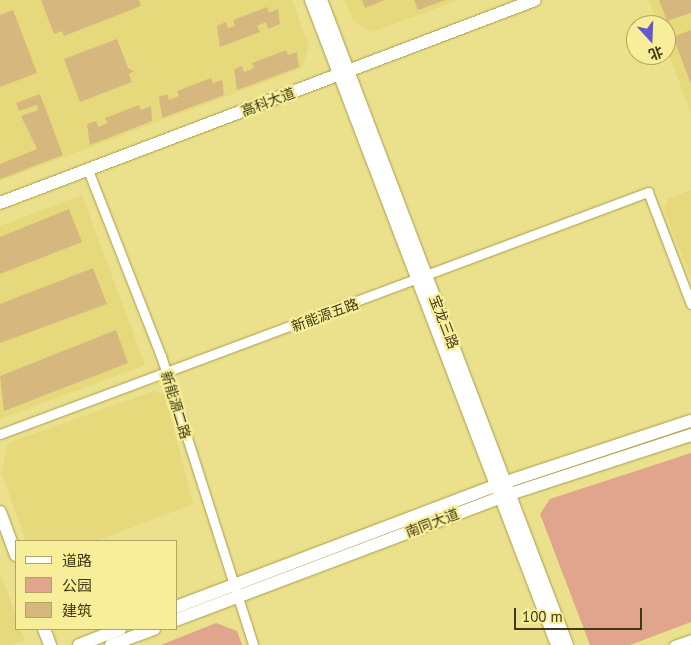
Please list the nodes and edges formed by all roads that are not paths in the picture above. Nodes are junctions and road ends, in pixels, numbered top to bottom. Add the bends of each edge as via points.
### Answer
1 (311, 0) edge
2 (321, 0) edge
3 (535, 0) edge
4 (344, 73) junction
5 (88, 170) junction
6 (0, 203) edge
7 (422, 279) junction
8 (691, 304) edge
9 (166, 373) junction
10 (691, 421) edge
11 (0, 434) edge
12 (691, 435) edge
13 (503, 490) junction
14 (0, 512) edge
15 (15, 552) edge
16 (231, 585) junction
17 (236, 598) junction
18 (178, 606) edge
19 (178, 619) edge
20 (44, 630) edge
21 (118, 630) edge
22 (151, 630) edge
23 (691, 639) edge
24 (50, 645) edge
25 (80, 645) edge
26 (111, 645) edge
27 (253, 645) edge
28 (557, 645) edge
29 (567, 645) edge
30 (674, 645) edge

1 - 4 street, 宝龙三路
2 - 4 street, 宝龙三路
3 - 4 street, 高科大道
4 - 5 street, 高科大道
4 - 7 street, 宝龙三路
5 - 6 street, 高科大道
5 - 9 street, 新能源二路
7 - 8 street, 新能源五路 via 648,192
7 - 9 street, 新能源五路
7 - 13 street, 宝龙三路
9 - 11 street, 新能源五路
9 - 16 street, 新能源二路
10 - 13 street, 南同大道
12 - 13 street, 南同大道
13 - 16 street, 南同大道
13 - 17 street, 南同大道
13 - 28 street, 宝龙三路
13 - 29 street, 宝龙三路
14 - 15 street
16 - 17 street, 新能源二路
16 - 18 street, 南同大道
17 - 19 street, 南同大道
17 - 27 street, 新能源二路
20 - 24 street
21 - 25 street
22 - 26 street
23 - 30 street

